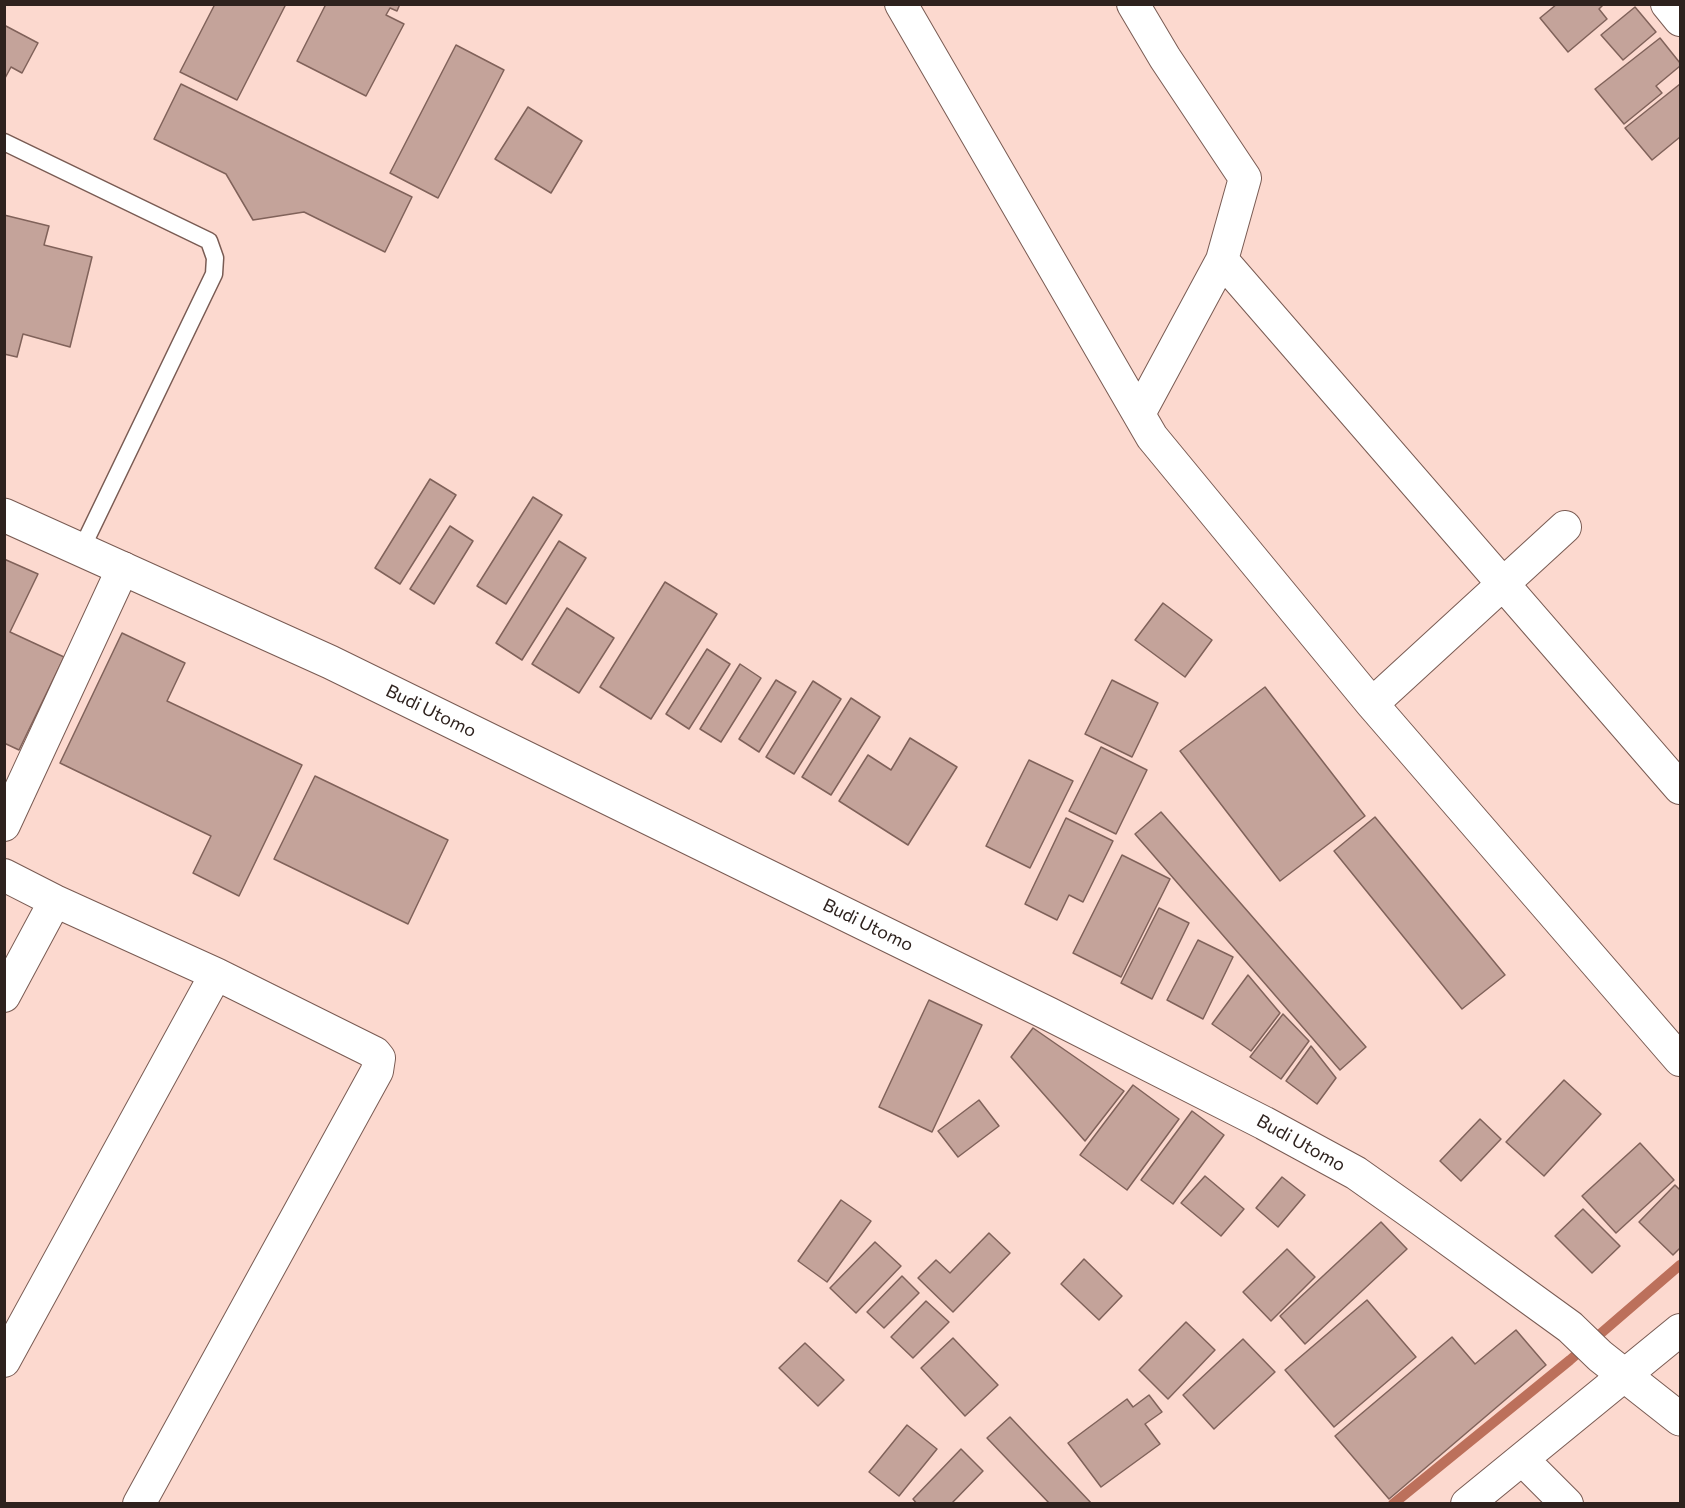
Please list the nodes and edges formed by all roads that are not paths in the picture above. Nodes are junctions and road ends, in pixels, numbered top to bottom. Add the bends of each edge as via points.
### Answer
1 (901, 4) edge
2 (1133, 4) edge
3 (1666, 4) edge
4 (1680, 20) edge
5 (4, 142) edge
6 (1222, 260) junction
7 (1138, 414) junction
8 (4, 515) edge
9 (1565, 527) dead end
10 (81, 550) junction
11 (123, 568) junction
12 (1504, 583) junction
13 (1372, 704) junction
14 (1680, 788) edge
15 (4, 825) edge
16 (4, 875) edge
17 (56, 901) junction
18 (216, 974) junction
19 (4, 996) edge
20 (1680, 1060) edge
21 (1680, 1330) edge
22 (4, 1361) edge
23 (1626, 1376) junction
24 (1680, 1419) edge
25 (1522, 1460) junction
26 (138, 1503) edge
27 (1467, 1503) edge
28 (1567, 1503) edge

1 - 7 street
2 - 6 street via 1245,178
3 - 4 street
5 - 10 lane via 209,241 215,258 214,274
6 - 7 street
6 - 12 street
7 - 13 street via 1152,437
8 - 10 street, Budi Utomo
9 - 12 street
10 - 11 street, Budi Utomo
11 - 15 street
11 - 23 street, Budi Utomo via 503,745 1264,1123 1356,1173 1570,1327
12 - 13 street
12 - 14 street
13 - 20 street
16 - 17 street
17 - 18 street
17 - 19 street
18 - 22 street
18 - 26 street via 379,1058 377,1071
21 - 23 street
23 - 24 street, Budi Utomo
23 - 25 street
25 - 27 street
25 - 28 street

